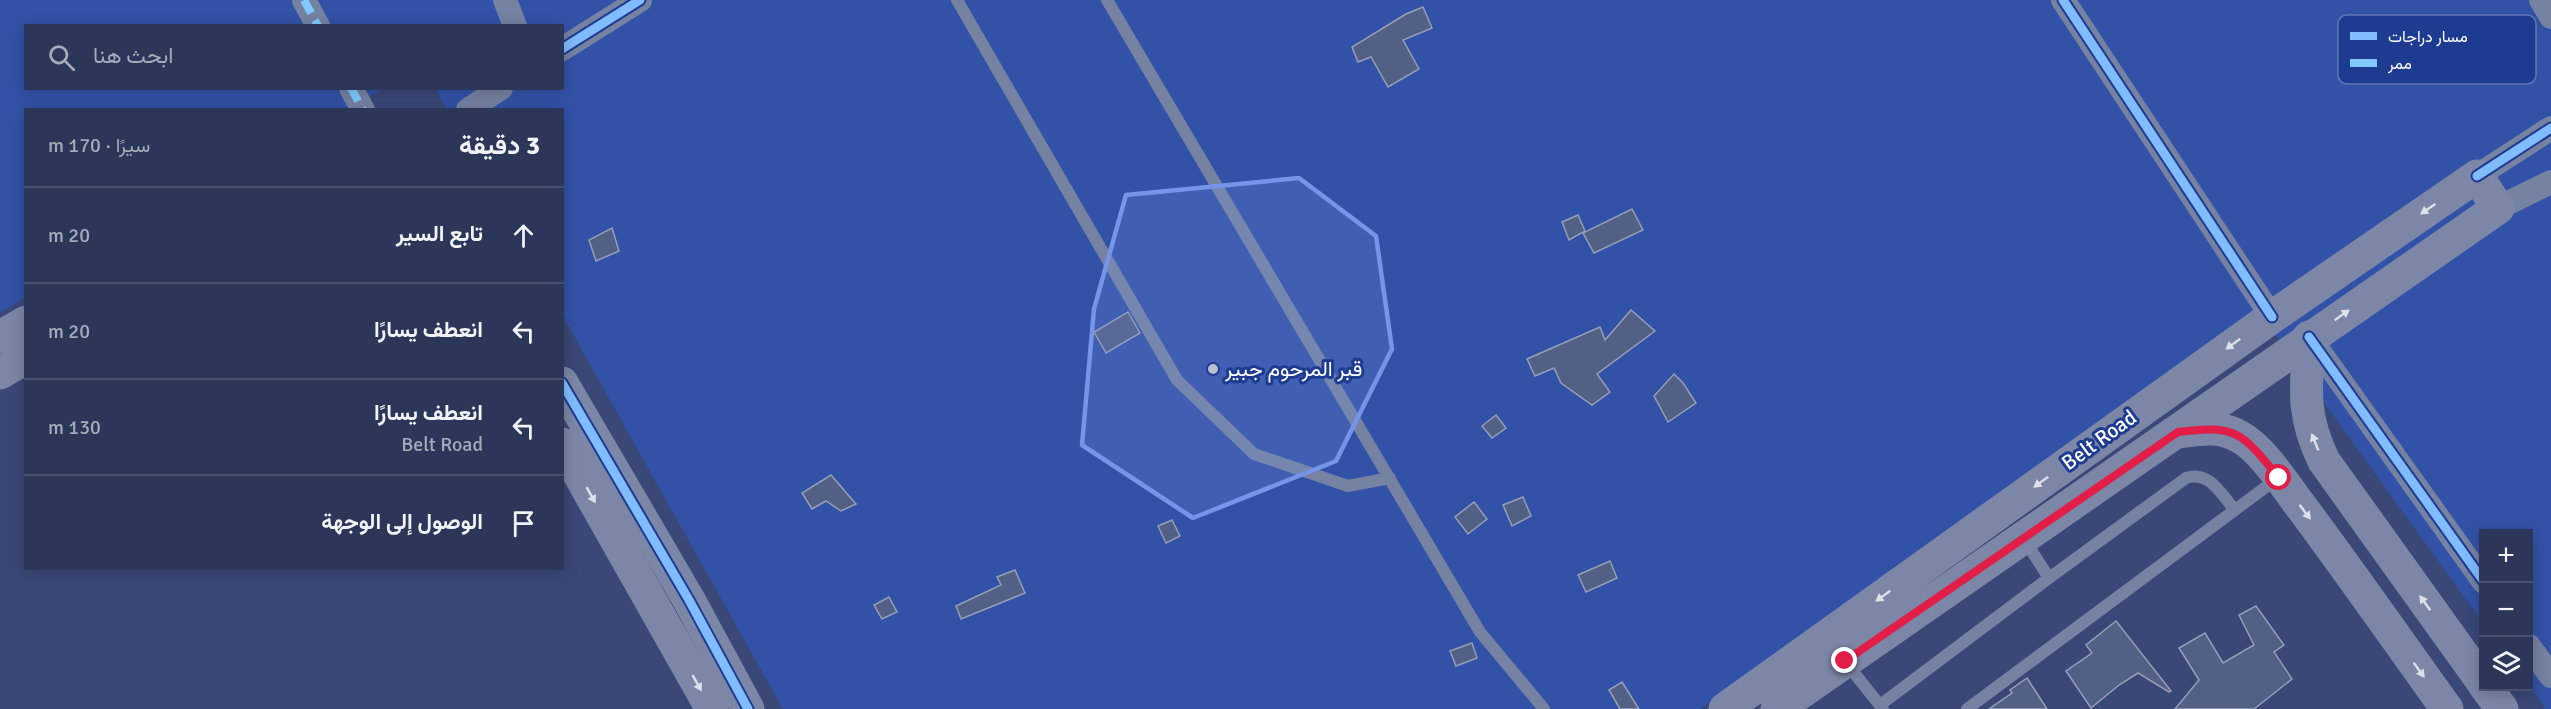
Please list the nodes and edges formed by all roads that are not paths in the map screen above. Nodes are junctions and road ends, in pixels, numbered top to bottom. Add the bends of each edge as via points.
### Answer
1 (304, 0) edge
2 (505, 0) edge
3 (640, 0) edge
4 (957, 0) edge
5 (1107, 0) edge
6 (2063, 0) edge
7 (2541, 0) edge
8 (2551, 17) edge
9 (317, 24) edge
10 (514, 24) edge
11 (564, 48) edge
12 (352, 90) edge
13 (498, 90) edge
14 (362, 108) edge
15 (471, 108) edge
16 (2551, 128) edge
17 (2476, 176) junction
18 (2551, 182) edge
19 (2498, 208) junction
20 (2271, 316) junction
21 (24, 323) edge
22 (0, 337) edge
23 (2309, 338) junction
24 (24, 359) edge
25 (0, 373) edge
26 (564, 386) edge
27 (2178, 432) junction
28 (564, 448) edge
29 (1390, 478) junction
30 (2279, 478) junction
31 (2235, 510) junction
32 (2024, 539) junction
33 (2479, 575) edge
34 (2049, 578) junction
35 (689, 600) junction
36 (659, 616) junction
37 (711, 639) junction
38 (2533, 651) edge
39 (681, 654) junction
40 (1845, 661) junction
41 (2551, 676) edge
42 (2479, 678) edge
43 (2488, 691) edge
44 (1791, 705) edge
45 (1882, 707) edge
46 (712, 709) edge
47 (748, 709) edge
48 (1544, 709) edge
49 (1725, 709) edge
50 (1967, 709) edge
51 (2447, 709) edge
52 (2502, 709) edge

1 - 9 street
2 - 10 street
3 - 11 street
4 - 29 lane via 1177,380 1254,454 1348,486
5 - 29 lane
6 - 20 street
7 - 8 street
12 - 14 street
13 - 15 street
16 - 17 street
17 - 19 main road
17 -> 20 main road, Belt Road
18 - 19 street
23 -> 19 main road, Belt Road
20 -> 49 main road, Belt Road
21 - 22 main road
23 - 27 main road, Belt Road
23 - 33 street
42 -> 23 main road via 2324,461 2308,424
24 - 25 main road
26 - 35 main road
27 - 30 main road via 2224,429 2242,438
27 - 32 main road, Belt Road
28 -> 36 main road
29 - 48 lane via 1480,632
30 - 31 lane
30 -> 51 main road
31 - 34 lane via 2206,478 2186,478
31 - 50 lane
32 - 34 lane
32 - 40 main road, Belt Road
34 - 45 lane
35 - 36 main road via 674,616
35 - 37 main road
36 - 39 main road
37 - 39 main road via 696,639
37 - 47 main road
38 - 41 street
39 -> 46 main road
40 - 44 main road, Belt Road
40 - 45 lane
43 - 52 main road

